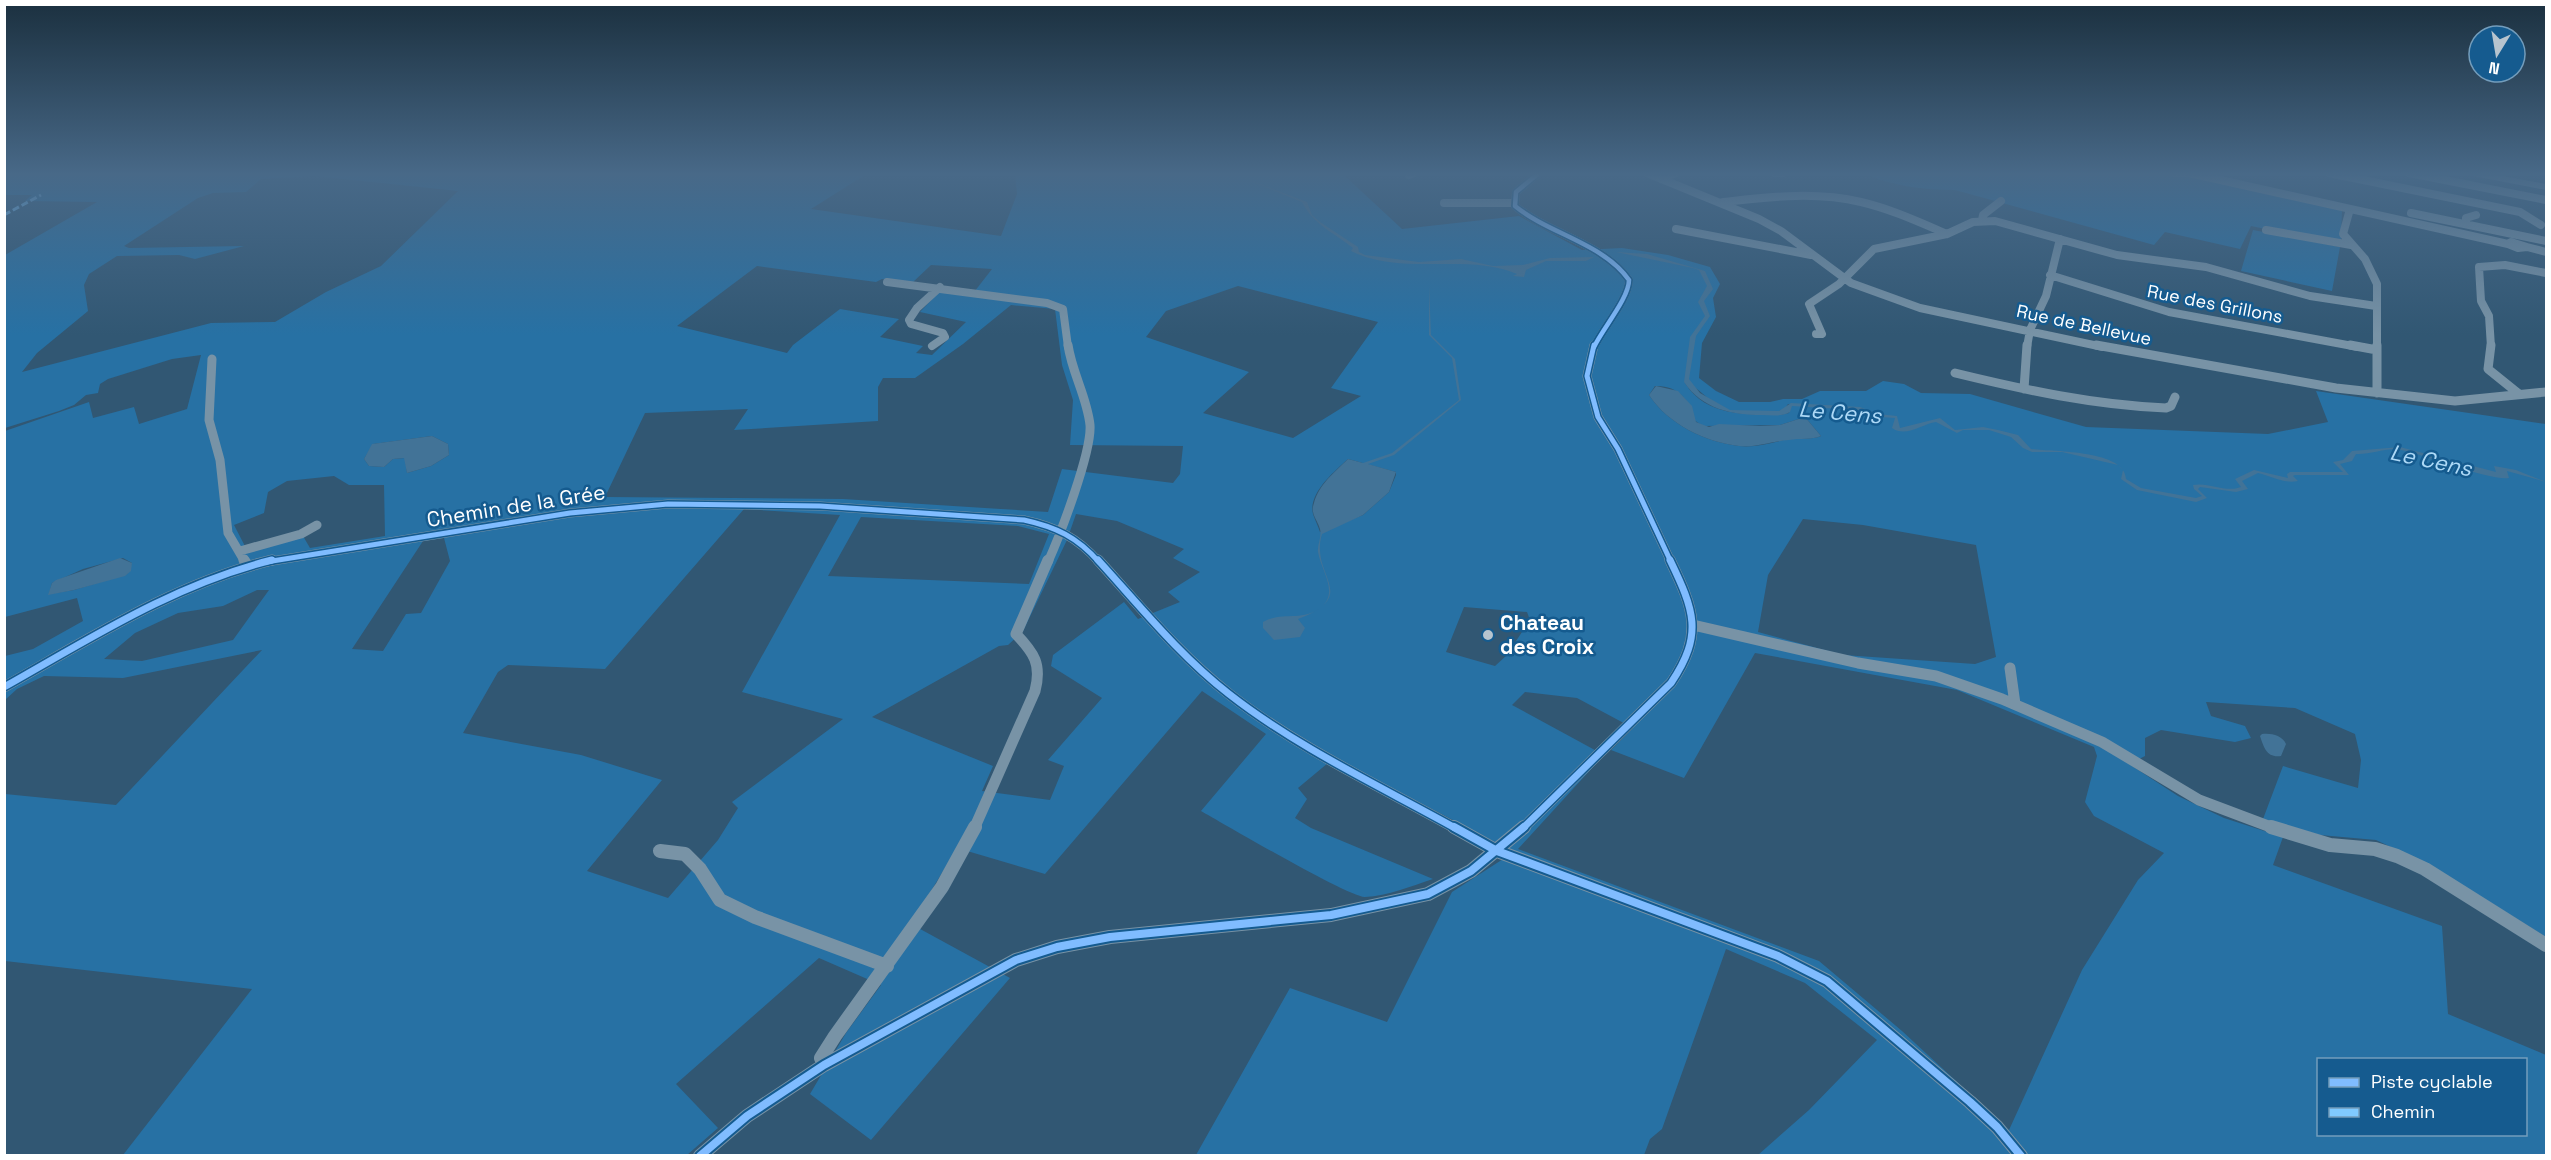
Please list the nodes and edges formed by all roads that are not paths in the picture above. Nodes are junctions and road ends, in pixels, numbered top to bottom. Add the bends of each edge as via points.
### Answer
1 (1549, 227) edge
2 (1773, 227) edge
3 (1929, 227) edge
4 (1964, 227) edge
5 (2020, 227) edge
6 (2345, 227) edge
7 (2437, 227) edge
8 (2474, 227) edge
9 (2525, 227) edge
10 (1676, 229) dead end
11 (2266, 230) dead end
12 (1947, 234) junction
13 (2060, 239) junction
14 (2547, 241) edge
15 (2518, 244) junction
16 (2351, 245) junction
17 (2547, 252) edge
18 (1814, 256) junction
19 (2520, 267) junction
20 (2547, 273) edge
21 (2050, 275) junction
22 (1845, 279) junction
23 (887, 282) dead end
24 (938, 289) junction
25 (2376, 306) junction
26 (2030, 330) junction
27 (1816, 334) dead end
28 (932, 346) dead end
29 (2377, 350) junction
30 (212, 358) dead end
31 (1955, 373) dead end
32 (2024, 389) junction
33 (2547, 392) edge
34 (2377, 393) junction
35 (2519, 394) junction
36 (2175, 397) dead end
37 (317, 525) dead end
38 (1062, 529) junction
39 (240, 551) junction
40 (248, 566) junction
41 (1693, 625) junction
42 (2010, 668) dead end
43 (4, 687) edge
44 (2015, 704) junction
45 (660, 851) dead end
46 (1497, 851) junction
47 (2547, 945) edge
48 (887, 966) junction
49 (824, 1065) junction
50 (700, 1155) edge
51 (2021, 1155) edge

1 - 41 street via 1624,271 1630,282 1591,352 1587,376 1590,393 1598,417 1618,449 1683,587
2 - 18 street, Rue de Bellevue
3 - 12 street
4 - 12 street
5 - 13 street
6 - 16 street via 2343,234
7 - 15 street
8 - 15 street
9 - 15 street
10 - 18 street
11 - 16 street
12 - 22 street via 1874,249
13 - 21 street
13 - 25 street via 2135,258 2215,269 2318,298
14 - 15 street
15 - 17 street
15 - 19 street
16 - 25 street via 2374,274
18 - 22 street, Rue de Bellevue
19 - 20 street
19 - 35 street via 2479,267 2481,301 2489,316 2492,336 2488,369
21 - 26 street via 2046,296
21 - 29 street, Rue des Grillons via 2169,312
22 - 26 street, Rue de Bellevue via 1920,308
22 - 27 street via 1809,304 1822,334
23 - 24 street
24 - 28 street via 909,320 911,324 943,333 945,337
24 - 38 street via 1047,303 1063,309 1070,358 1090,428
25 - 29 street
26 - 32 street
26 - 34 street, Rue de Bellevue via 2238,373
29 - 34 street
30 - 39 street via 209,420 220,460 228,533
31 - 32 street
32 - 36 street via 2121,406 2166,408
33 - 35 street, Rue de Bellevue
34 - 35 street, Rue de Bellevue via 2455,401
37 - 39 street via 301,534
38 - 40 street, Chemin de la Grée via 1024,520 776,503 615,507 335,548
38 - 46 street via 1085,546 1149,619 1229,694 1290,736
38 - 48 street via 1016,634 1038,662 1030,707 943,885
39 - 40 street
40 - 43 street, Chemin de la Grée via 182,592
41 - 44 street via 1858,663 1936,676
41 - 46 street via 1685,662 1671,683
42 - 44 street
44 - 47 street via 2102,742 2199,800 2247,820 2330,845 2375,849 2397,856 2425,869
45 - 48 street via 685,854 720,900
46 - 49 street via 1471,872 1428,894 1381,906 1331,915 1110,938 1057,947 1016,960
46 - 51 street via 1778,956 1827,981 1970,1102
48 - 49 street via 837,1030 821,1058
49 - 50 street via 747,1116

